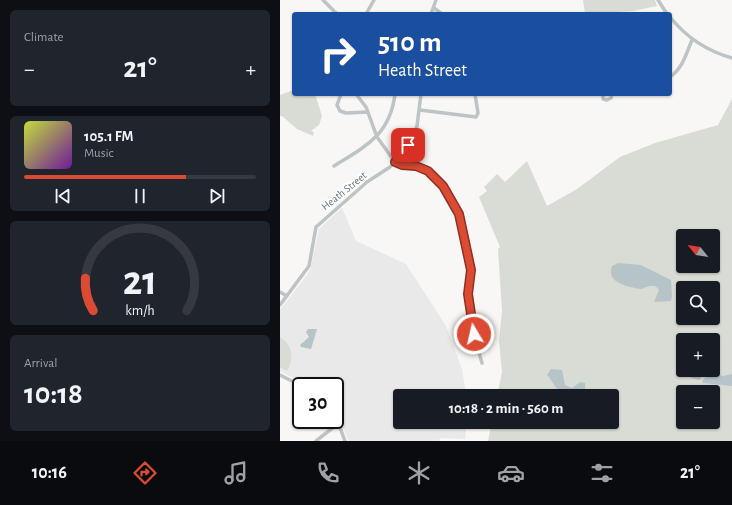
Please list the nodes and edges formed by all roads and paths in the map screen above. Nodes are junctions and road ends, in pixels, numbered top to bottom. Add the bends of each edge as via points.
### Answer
1 (322, 0) edge
2 (374, 0) edge
3 (436, 0) edge
4 (658, 0) edge
5 (434, 8) junction
6 (335, 12) edge
7 (367, 12) edge
8 (432, 12) edge
9 (439, 12) edge
10 (667, 12) edge
11 (672, 19) edge
12 (692, 40) junction
13 (732, 58) edge
14 (672, 76) edge
15 (340, 96) edge
16 (358, 96) edge
17 (395, 96) edge
18 (421, 96) edge
19 (475, 96) edge
20 (602, 96) edge
21 (612, 96) edge
22 (420, 110) junction
23 (368, 112) junction
24 (377, 137) junction
25 (395, 162) junction
26 (334, 166) dead end
27 (280, 292) edge
28 (287, 296) junction
29 (280, 305) edge
30 (482, 363) dead end
31 (280, 375) edge
32 (292, 381) edge
33 (331, 429) edge
34 (341, 429) edge
35 (316, 441) edge
36 (345, 441) edge

1 - 6 street
2 - 7 street
3 - 5 street
4 - 10 street
5 - 8 street
5 - 9 street
11 - 12 street
12 - 13 street
12 - 14 street via 681,67
15 - 23 street via 337,105 340,111
16 - 23 street
17 - 24 street via 392,113
18 - 22 street, Heath Street
19 - 22 street via 478,116
20 - 21 street via 603,99 608,100
22 - 25 street, Heath Street via 414,136
23 - 24 street
24 - 25 street
24 - 26 street
25 - 28 street, Heath Street via 316,227 309,266
25 - 30 street via 428,171 445,190 459,214 471,270 469,302
27 - 28 street
28 - 29 street, Heath Street
31 - 32 street
33 - 35 street
34 - 36 street

